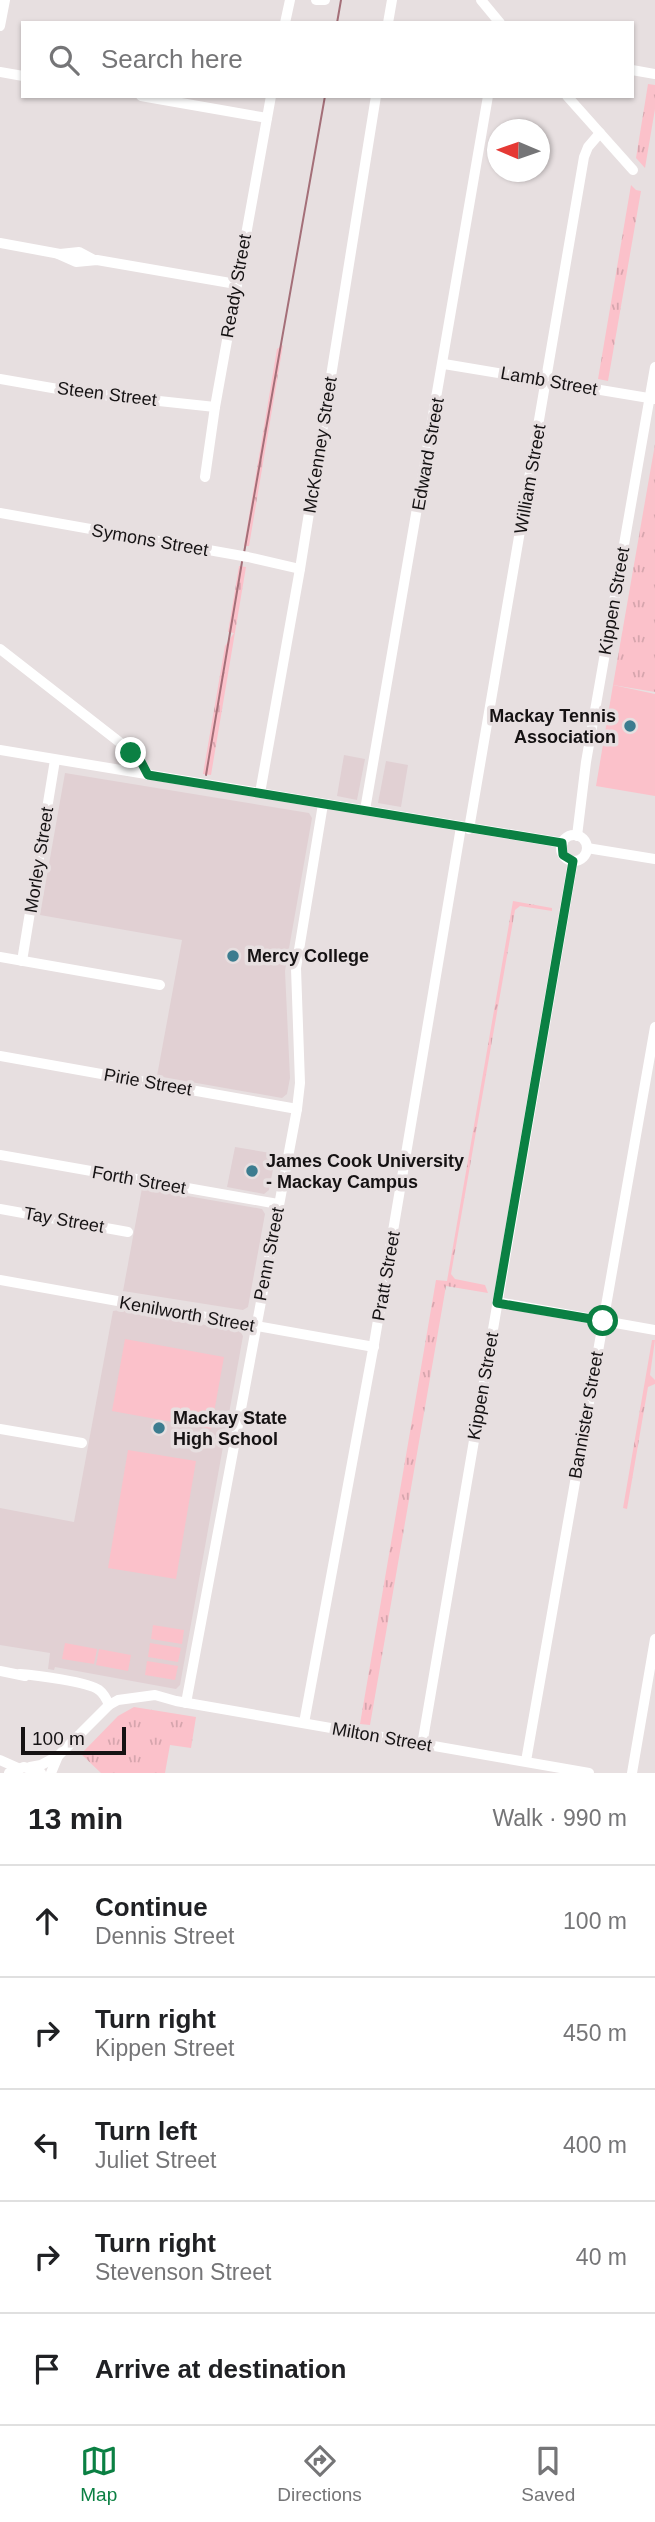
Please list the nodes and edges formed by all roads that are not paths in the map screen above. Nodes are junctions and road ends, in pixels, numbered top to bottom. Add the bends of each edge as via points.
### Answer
1 (290, 0) edge
2 (316, 0) edge
3 (325, 0) edge
4 (392, 0) edge
5 (481, 0) edge
6 (3, 4) edge
7 (285, 21) edge
8 (388, 21) edge
9 (498, 21) edge
10 (0, 26) edge
11 (634, 70) edge
12 (0, 72) edge
13 (655, 74) edge
14 (21, 76) edge
15 (152, 98) edge
16 (271, 98) edge
17 (376, 98) edge
18 (488, 98) edge
19 (569, 98) edge
20 (267, 118) junction
21 (600, 134) junction
22 (634, 170) dead end
23 (0, 243) edge
24 (236, 284) junction
25 (444, 364) junction
26 (655, 368) edge
27 (0, 379) edge
28 (547, 381) junction
29 (652, 399) edge
30 (215, 407) junction
31 (205, 477) dead end
32 (0, 513) edge
33 (300, 569) junction
34 (0, 649) edge
35 (129, 749) junction
36 (0, 750) edge
37 (55, 760) junction
38 (128, 772) junction
39 (148, 775) junction
40 (260, 793) junction
41 (323, 804) junction
42 (365, 810) junction
43 (465, 828) junction
44 (578, 836) junction
45 (562, 843) junction
46 (587, 848) junction
47 (655, 859) edge
48 (573, 861) junction
49 (0, 957) edge
50 (22, 961) junction
51 (160, 985) dead end
52 (655, 1027) edge
53 (0, 1056) edge
54 (297, 1109) junction
55 (0, 1155) edge
56 (278, 1204) junction
57 (0, 1209) edge
58 (128, 1232) dead end
59 (0, 1280) edge
60 (497, 1303) junction
61 (603, 1321) junction
62 (255, 1325) junction
63 (655, 1330) edge
64 (374, 1347) junction
65 (0, 1429) edge
66 (82, 1443) dead end
67 (655, 1639) edge
68 (0, 1671) edge
69 (181, 1702) junction
70 (109, 1704) junction
71 (304, 1723) junction
72 (422, 1745) junction
73 (58, 1756) junction
74 (0, 1759) edge
75 (526, 1761) junction
76 (13, 1770) edge
77 (36, 1770) edge
78 (51, 1773) edge
79 (589, 1773) edge
80 (632, 1773) edge

1 - 7 street
2 - 3 street
4 - 8 street
5 - 9 street
6 - 10 street
11 - 13 street
12 - 14 street
15 - 20 street
16 - 20 street, Ready Street
17 - 33 street, McKenney Street
18 - 25 street, Edward Street
19 - 21 street
20 - 24 street, Ready Street
21 - 22 street
21 - 28 street, William Street via 584,157
23 - 24 street via 58,254 79,252 97,260
24 - 30 street, Ready Street
25 - 28 street, Lamb Street
25 - 42 street, Edward Street
26 - 29 street, Kippen Street
27 - 30 street, Steen Street
28 - 29 street, Lamb Street
28 - 43 street, William Street
29 - 44 street, Kippen Street via 586,762
30 - 31 street, Ready Street
32 - 33 street, Symons Street
33 - 40 street, McKenney Street
34 - 35 street
35 - 38 street via 133,760
35 - 39 street
36 - 37 street
37 - 38 street
37 - 50 street, Morley Street
38 - 39 street
39 - 40 street
40 - 41 street
41 - 42 street
41 - 54 street, Penn Street via 296,968
42 - 43 street
43 - 45 street
43 - 64 street, Pratt Street
44 - 45 street
44 - 46 street
45 - 48 street via 563,855
46 - 47 street
46 - 48 street via 581,859
48 - 60 street, Kippen Street
49 - 50 street
50 - 51 street
52 - 61 street, Bannister Street
53 - 54 street, Pirie Street
54 - 56 street, Penn Street
55 - 56 street, Forth Street
56 - 62 street, Penn Street
57 - 58 street, Tay Street
59 - 62 street, Kenilworth Street
60 - 61 street
60 - 72 street, Kippen Street
61 - 63 street
61 - 75 street, Bannister Street
62 - 64 street, Kenilworth Street
62 - 69 street, Penn Street
64 - 71 street, Pratt Street
65 - 66 street
67 - 80 street
68 - 70 street via 101,1691
69 - 70 street, Milton Street via 143,1696
69 - 71 street, Milton Street
70 - 73 street
71 - 72 street, Milton Street
72 - 75 street, Milton Street
73 - 77 street
73 - 78 street
74 - 76 street
75 - 79 street, Milton Street
76 - 77 street

